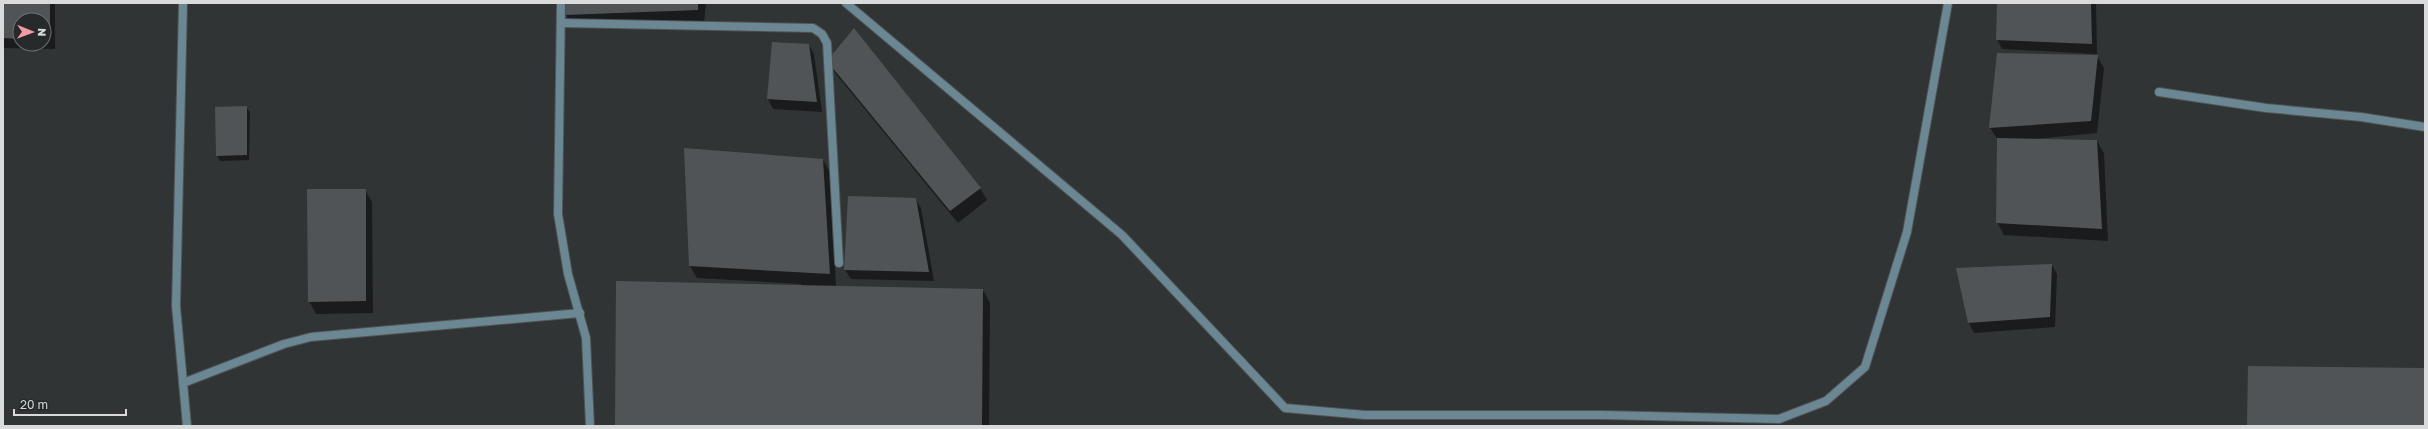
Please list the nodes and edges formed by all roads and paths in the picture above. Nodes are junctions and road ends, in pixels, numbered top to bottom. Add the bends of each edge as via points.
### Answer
1 (183, 3) edge
2 (561, 3) edge
3 (846, 3) edge
4 (1948, 3) edge
5 (562, 23) junction
6 (2159, 92) dead end
7 (2425, 127) edge
8 (839, 262) dead end
9 (580, 313) junction
10 (183, 383) junction
11 (187, 426) edge
12 (590, 426) edge

1 - 10 street via 176,306
2 - 5 street
3 - 4 street via 1122,235 1285,408 1365,415 1603,415 1779,419 1826,401 1865,367 1907,232
5 - 8 street via 813,28 822,34 826,44
5 - 9 street via 557,150 558,214 568,274
6 - 7 street
9 - 10 street via 311,337 284,344
9 - 12 street via 588,360
10 - 11 street

